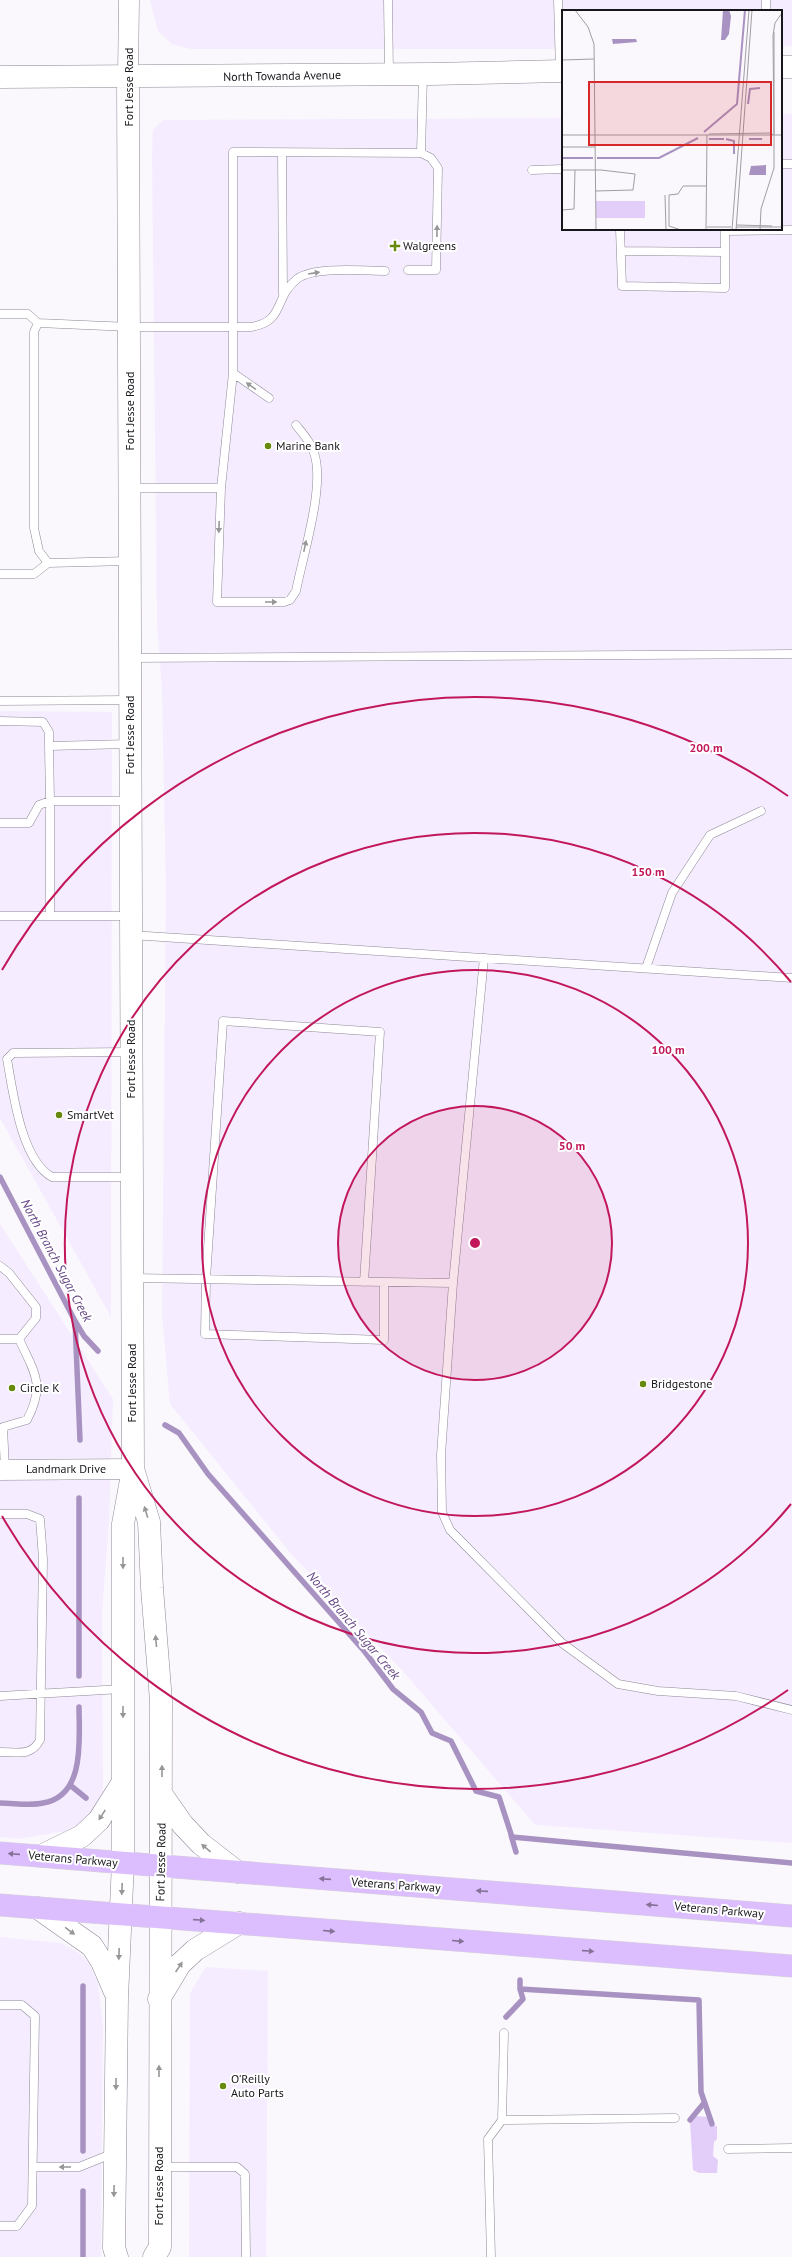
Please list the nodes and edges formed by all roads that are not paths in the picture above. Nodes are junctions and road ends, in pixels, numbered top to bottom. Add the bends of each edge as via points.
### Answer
1 (129, 0) edge
2 (388, 0) edge
3 (558, 0) edge
4 (561, 71) edge
5 (423, 74) junction
6 (389, 75) junction
7 (0, 77) edge
8 (128, 77) junction
9 (282, 153) junction
10 (422, 153) junction
11 (562, 169) edge
12 (532, 170) dead end
13 (620, 230) edge
14 (792, 230) edge
15 (622, 251) junction
16 (725, 252) junction
17 (408, 270) dead end
18 (385, 271) dead end
19 (283, 294) junction
20 (0, 314) edge
21 (38, 323) junction
22 (130, 327) junction
23 (231, 327) junction
24 (233, 373) junction
25 (269, 398) dead end
26 (296, 425) dead end
27 (129, 488) junction
28 (221, 488) junction
29 (129, 561) junction
30 (48, 563) junction
31 (0, 574) edge
32 (792, 654) edge
33 (130, 658) junction
34 (130, 700) junction
35 (0, 701) edge
36 (0, 721) edge
37 (130, 744) junction
38 (49, 746) junction
39 (50, 801) junction
40 (130, 801) junction
41 (761, 811) dead end
42 (0, 823) edge
43 (0, 916) edge
44 (50, 916) junction
45 (131, 925) junction
46 (484, 958) junction
47 (646, 968) junction
48 (792, 978) edge
49 (131, 1052) junction
50 (132, 1177) junction
51 (0, 1266) edge
52 (132, 1278) junction
53 (206, 1279) junction
54 (364, 1282) junction
55 (384, 1282) junction
56 (453, 1283) junction
57 (0, 1339) edge
58 (19, 1339) junction
59 (1, 1427) edge
60 (132, 1469) junction
61 (2, 1470) edge
62 (0, 1514) edge
63 (123, 1688) junction
64 (41, 1694) junction
65 (0, 1696) edge
66 (792, 1710) edge
67 (0, 1752) edge
68 (123, 1782) junction
69 (162, 1795) junction
70 (0, 1853) edge
71 (41, 1856) junction
72 (122, 1862) junction
73 (162, 1866) junction
74 (236, 1872) junction
75 (0, 1905) edge
76 (38, 1908) junction
77 (121, 1915) junction
78 (792, 1916) edge
79 (160, 1918) junction
80 (239, 1923) junction
81 (792, 1966) edge
82 (117, 1998) junction
83 (159, 2000) junction
84 (0, 2005) edge
85 (504, 2033) dead end
86 (675, 2118) dead end
87 (502, 2120) junction
88 (792, 2148) edge
89 (728, 2149) dead end
90 (115, 2152) junction
91 (34, 2167) junction
92 (159, 2167) junction
93 (0, 2226) edge
94 (117, 2257) edge
95 (154, 2257) edge
96 (246, 2257) edge
97 (491, 2257) edge

1 - 8 street, Fort Jesse Road
2 - 6 lane
3 - 4 lane
4 - 5 main road, North Towanda Avenue
5 - 6 main road, North Towanda Avenue
5 - 10 lane
6 - 8 main road, North Towanda Avenue
7 - 8 main road, North Towanda Avenue
8 - 22 main road, Fort Jesse Road
9 - 10 lane
9 - 19 lane
9 - 23 lane via 233,152
17 -> 10 lane via 436,270 438,168 431,158
11 - 12 lane
13 - 15 lane
14 - 16 lane via 725,231
15 - 16 lane
15 - 16 lane via 622,286 725,288
19 -> 18 lane via 297,279 311,272
19 - 23 lane via 274,319 265,325
20 - 21 lane via 28,314
21 - 22 lane
21 - 30 lane via 34,332 34,528 38,551
22 - 23 lane
22 - 27 main road, Fort Jesse Road
23 - 24 lane
25 -> 24 lane
24 - 28 lane
28 -> 26 lane via 217,602 290,600 296,591 318,481 311,444
27 - 28 lane
27 - 29 main road, Fort Jesse Road
29 - 30 lane
29 - 33 main road, Fort Jesse Road
30 - 31 lane via 34,574
32 - 33 lane
33 - 34 main road, Fort Jesse Road
34 - 35 lane
34 - 37 main road, Fort Jesse Road
36 - 38 lane via 43,722 49,732
37 - 38 lane
37 - 40 main road, Fort Jesse Road
38 - 39 lane
39 - 40 lane
39 - 42 lane via 39,806 29,823
39 - 44 lane
40 - 45 main road, Fort Jesse Road
41 - 47 lane via 710,835 672,893
43 - 44 lane
44 - 45 lane
45 - 46 lane
45 - 49 main road, Fort Jesse Road
46 - 47 lane
46 - 56 lane
47 - 48 lane
49 - 50 main road, Fort Jesse Road
49 - 50 lane via 13,1053 7,1059 19,1124 39,1167 45,1173 52,1177
50 - 52 main road, Fort Jesse Road
51 - 58 lane via 9,1273 36,1307 36,1318
52 - 53 lane
52 - 60 main road, Fort Jesse Road
53 - 54 lane
53 - 54 lane via 223,1021 380,1032
53 - 55 lane via 205,1334 384,1340
54 - 55 lane
55 - 56 lane
56 - 66 lane via 441,1455 442,1512 450,1530 562,1643 618,1684 658,1691 736,1696
57 - 58 lane
58 - 59 lane via 36,1378 36,1402 27,1420
59 - 61 lane
60 - 61 street, Landmark Drive
60 -> 63 main road, Fort Jesse Road via 123,1524
69 -> 60 main road, Fort Jesse Road via 161,1701 152,1588 150,1522
62 - 64 lane via 27,1514 40,1519 43,1559
63 - 64 lane
63 -> 68 main road, Fort Jesse Road
64 - 65 lane
64 - 67 lane via 40,1740 35,1749 27,1752
68 -> 71 main road via 100,1820 82,1836
68 - 72 main road, Fort Jesse Road
69 - 73 main road, Fort Jesse Road
74 -> 69 main road via 201,1844 183,1825
71 -> 70 highway, Veterans Parkway
71 - 72 highway, Veterans Parkway
72 - 73 highway, Veterans Parkway
72 -> 77 main road, Fort Jesse Road
73 - 74 highway, Veterans Parkway
73 - 79 main road, Fort Jesse Road
78 -> 74 highway, Veterans Parkway
75 - 76 highway
76 - 77 highway
76 -> 82 main road via 92,1946 102,1962
77 - 79 highway
77 -> 82 main road, Fort Jesse Road
79 -> 80 highway
79 - 83 main road, Fort Jesse Road
80 -> 81 highway
83 -> 80 main road via 180,1964 195,1950
82 -> 90 main road, Fort Jesse Road
92 -> 83 main road, Fort Jesse Road
84 - 91 lane via 22,2005 35,2016
85 - 87 lane
86 - 87 lane
87 - 97 lane via 488,2140
88 - 89 lane
90 -> 91 lane via 79,2167
90 -> 94 main road, Fort Jesse Road via 114,2248
91 - 93 lane via 32,2206 17,2226
92 - 95 main road, Fort Jesse Road via 160,2247
92 - 96 lane via 237,2167 245,2174

